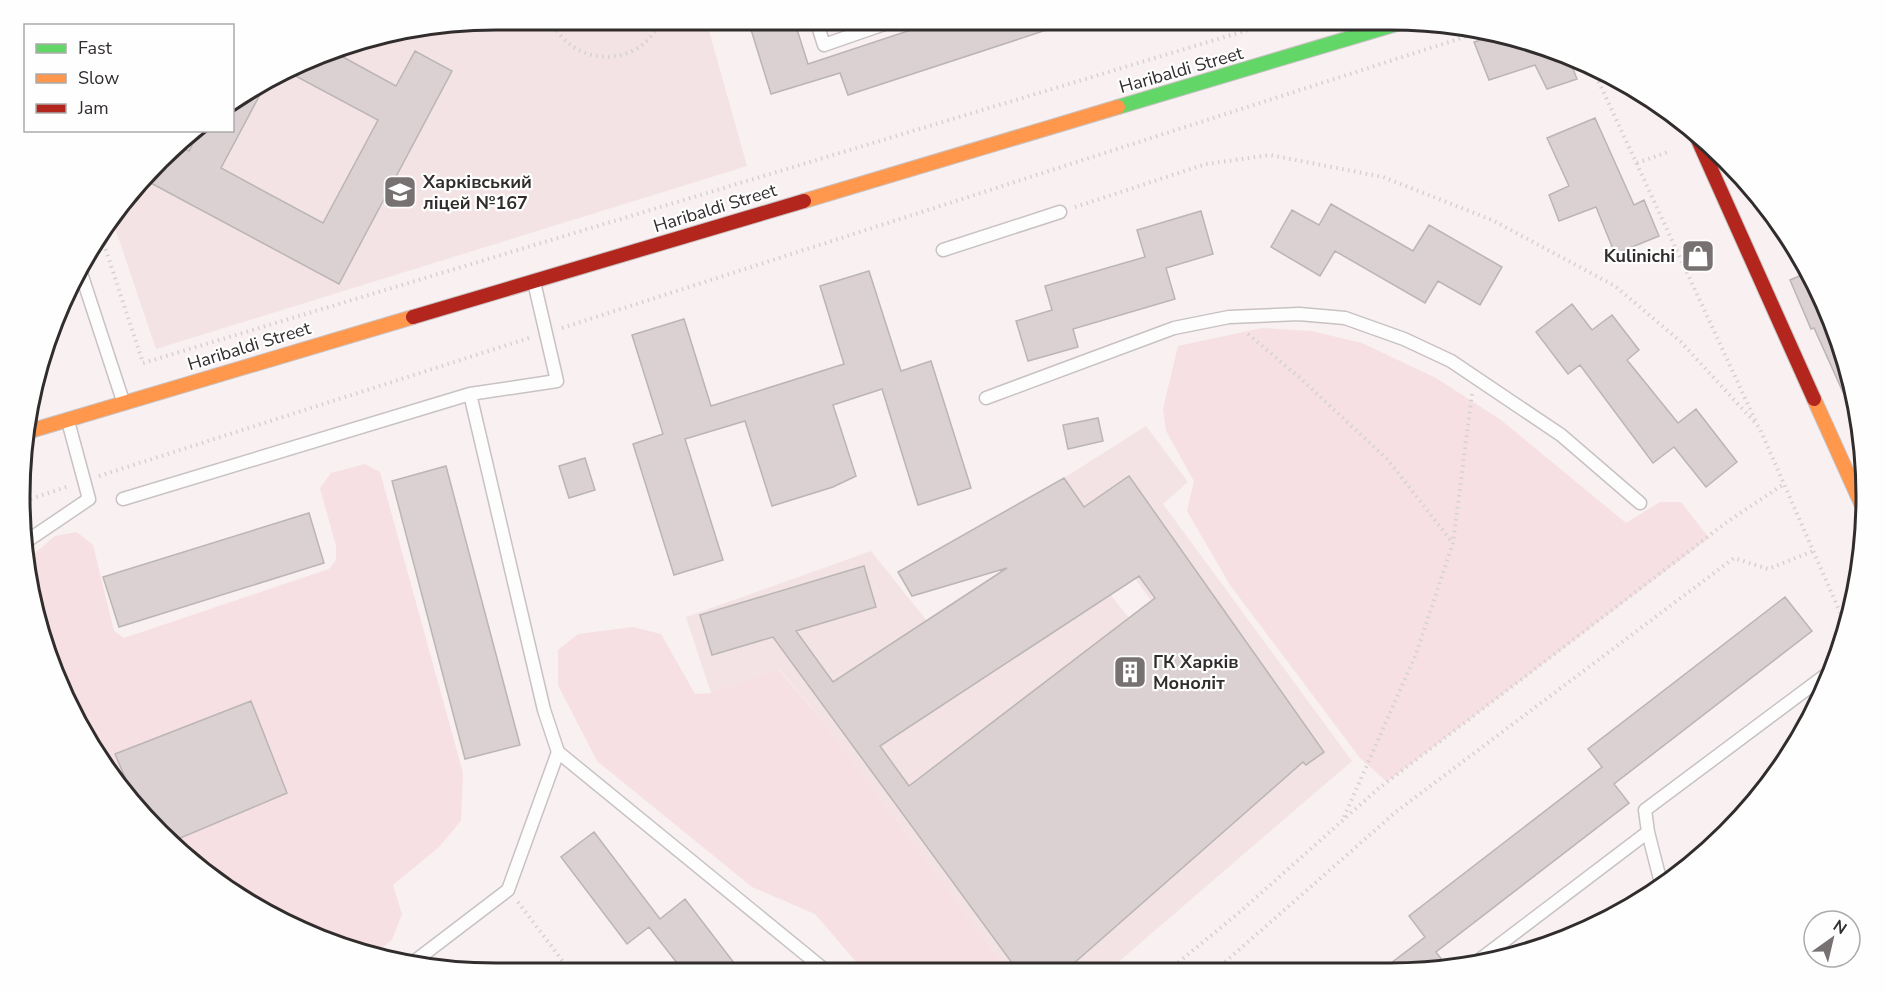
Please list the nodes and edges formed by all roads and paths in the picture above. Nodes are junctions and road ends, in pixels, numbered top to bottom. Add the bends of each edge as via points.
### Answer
1 (556, 30) edge
2 (654, 30) edge
3 (819, 30) edge
4 (867, 30) edge
5 (1248, 30) edge
6 (1374, 30) edge
7 (1466, 37) edge
8 (1598, 79) edge
9 (1668, 152) dead end
10 (1704, 152) edge
11 (1637, 164) junction
12 (1060, 212) joint
13 (104, 244) edge
14 (944, 250) dead end
15 (83, 280) edge
16 (534, 281) junction
17 (1229, 317) junction
18 (546, 333) junction
19 (1474, 377) junction
20 (470, 394) junction
21 (986, 398) dead end
22 (124, 402) junction
23 (68, 420) junction
24 (1759, 427) junction
25 (35, 430) edge
26 (85, 481) junction
27 (1784, 484) junction
28 (1856, 492) edge
29 (30, 499) edge
30 (123, 499) dead end
31 (1640, 503) dead end
32 (32, 538) edge
33 (1453, 543) junction
34 (1813, 551) junction
35 (1841, 614) edge
36 (1817, 681) edge
37 (558, 753) junction
38 (1342, 821) junction
39 (1648, 832) junction
40 (1659, 877) edge
41 (508, 890) junction
42 (1488, 952) edge
43 (420, 956) edge
44 (564, 963) edge
45 (816, 963) edge
46 (1178, 963) edge
47 (1224, 963) edge

1 - 2 path via 583,53 608,57 638,48
3 - 4 lane via 824,45
5 - 13 path via 143,363
6 - 16 street, Haribaldi Street
7 - 18 path
8 - 11 path
9 - 11 path
10 - 28 street
11 - 24 path
12 - 14 lane
12 - 24 path via 1206,164 1270,155 1383,177 1492,220 1615,286 1681,342
15 - 22 lane
16 - 18 lane
16 - 22 street, Haribaldi Street
17 - 19 lane via 1299,314 1345,318 1404,339 1451,361
17 - 21 lane via 1174,328
17 - 33 path via 1388,460
18 - 20 lane via 558,381
18 - 26 path
19 - 31 lane via 1561,435
19 - 33 path
20 - 30 lane
20 - 37 lane via 544,710
22 - 23 street, Haribaldi Street
23 - 25 street, Haribaldi Street
23 - 26 lane
24 - 27 path
26 - 29 path
26 - 32 lane via 89,499
27 - 34 path
27 - 38 path via 1727,522 1378,789
33 - 38 path via 1416,654
34 - 35 path
34 - 47 path via 1768,569 1734,558 1397,811
36 - 39 lane via 1645,810
37 - 41 lane
37 - 45 lane
38 - 46 path
39 - 40 lane
39 - 42 lane
41 - 43 lane
41 - 44 path

